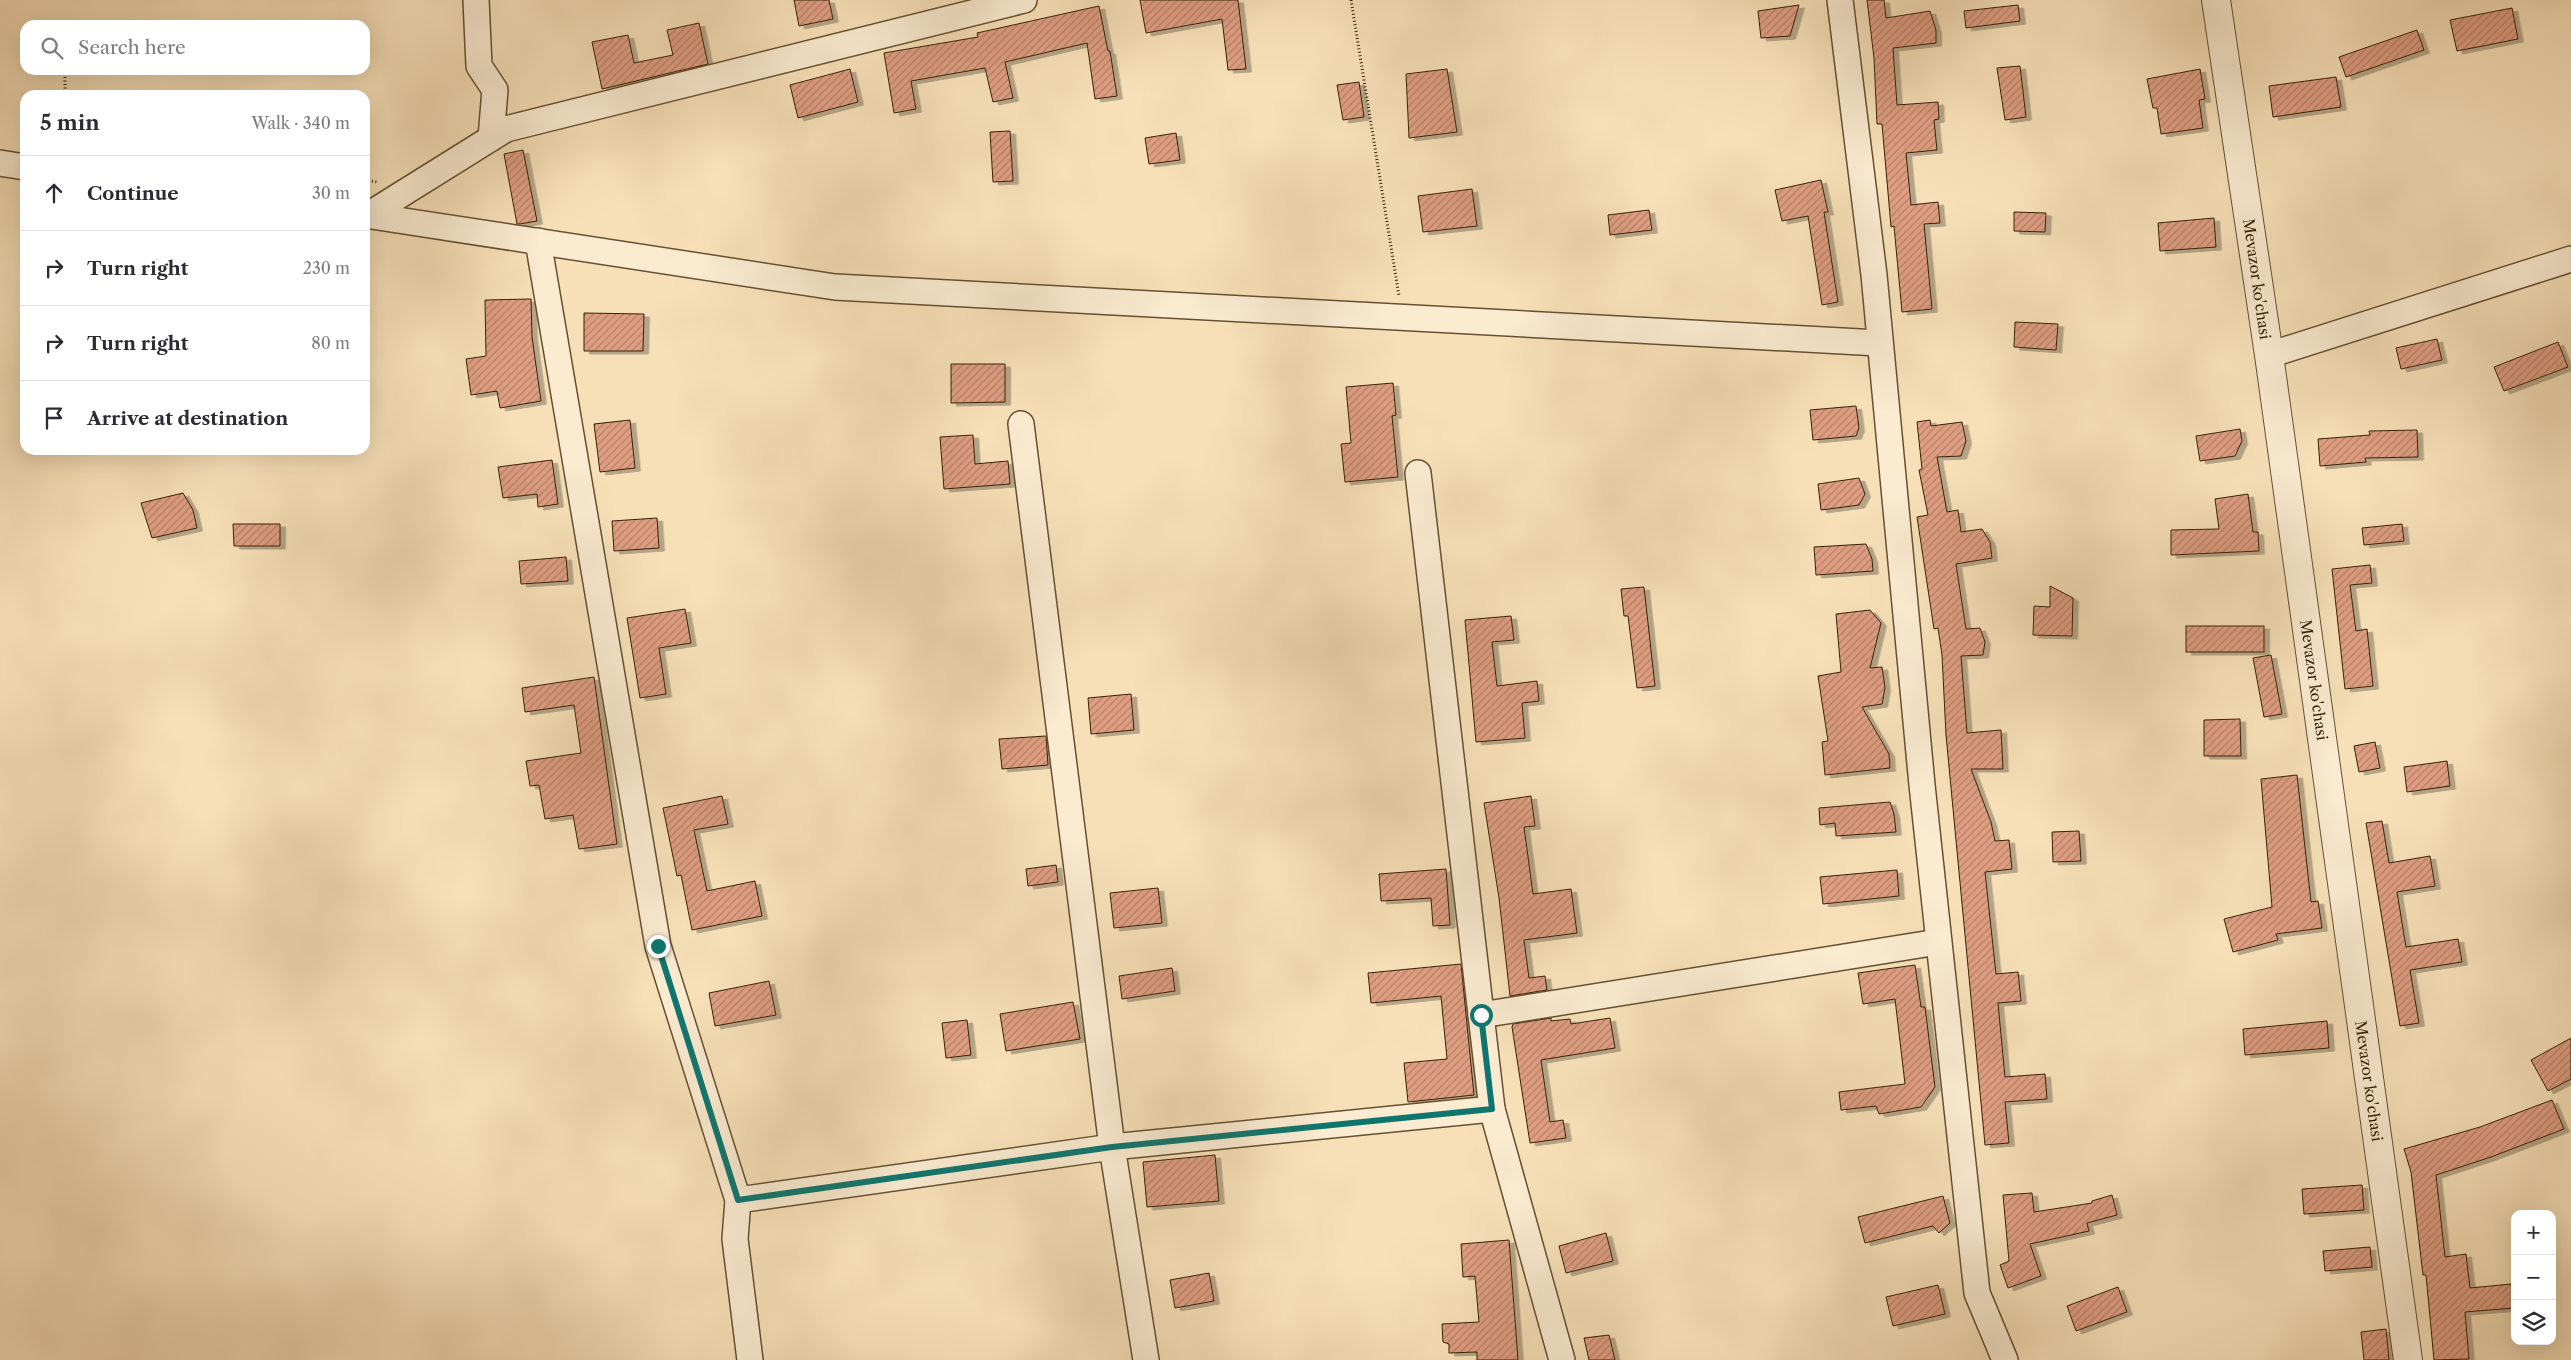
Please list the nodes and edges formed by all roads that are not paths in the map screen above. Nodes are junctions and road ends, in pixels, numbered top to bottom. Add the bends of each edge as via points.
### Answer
1 (476, 0) edge
2 (1024, 0) edge
3 (1840, 0) edge
4 (2216, 0) edge
5 (491, 138) junction
6 (0, 164) edge
7 (20, 166) edge
8 (370, 214) edge
9 (370, 217) edge
10 (538, 242) junction
11 (2571, 259) edge
12 (1879, 343) junction
13 (2269, 355) junction
14 (1020, 424) dead end
15 (1418, 473) dead end
16 (1938, 942) junction
17 (1481, 1015) junction
18 (1492, 1109) junction
19 (1112, 1147) junction
20 (738, 1200) junction
21 (750, 1360) edge
22 (1146, 1360) edge
23 (1562, 1360) edge
24 (2005, 1360) edge
25 (2408, 1360) edge

1 - 5 street via 479,66 495,90
2 - 5 street via 506,129
3 - 12 street via 1874,275
4 - 13 street, Mevazor ko'chasi
5 - 8 street
6 - 7 street
9 - 10 street
10 - 12 street via 834,287
10 - 20 street via 658,946
11 - 13 street
12 - 16 street
13 - 25 street, Mevazor ko'chasi
14 - 19 street
15 - 17 street
16 - 17 street
16 - 24 street via 1977,1293
17 - 18 street
18 - 19 street
18 - 23 street
19 - 20 street
19 - 22 street
20 - 21 street via 735,1239

